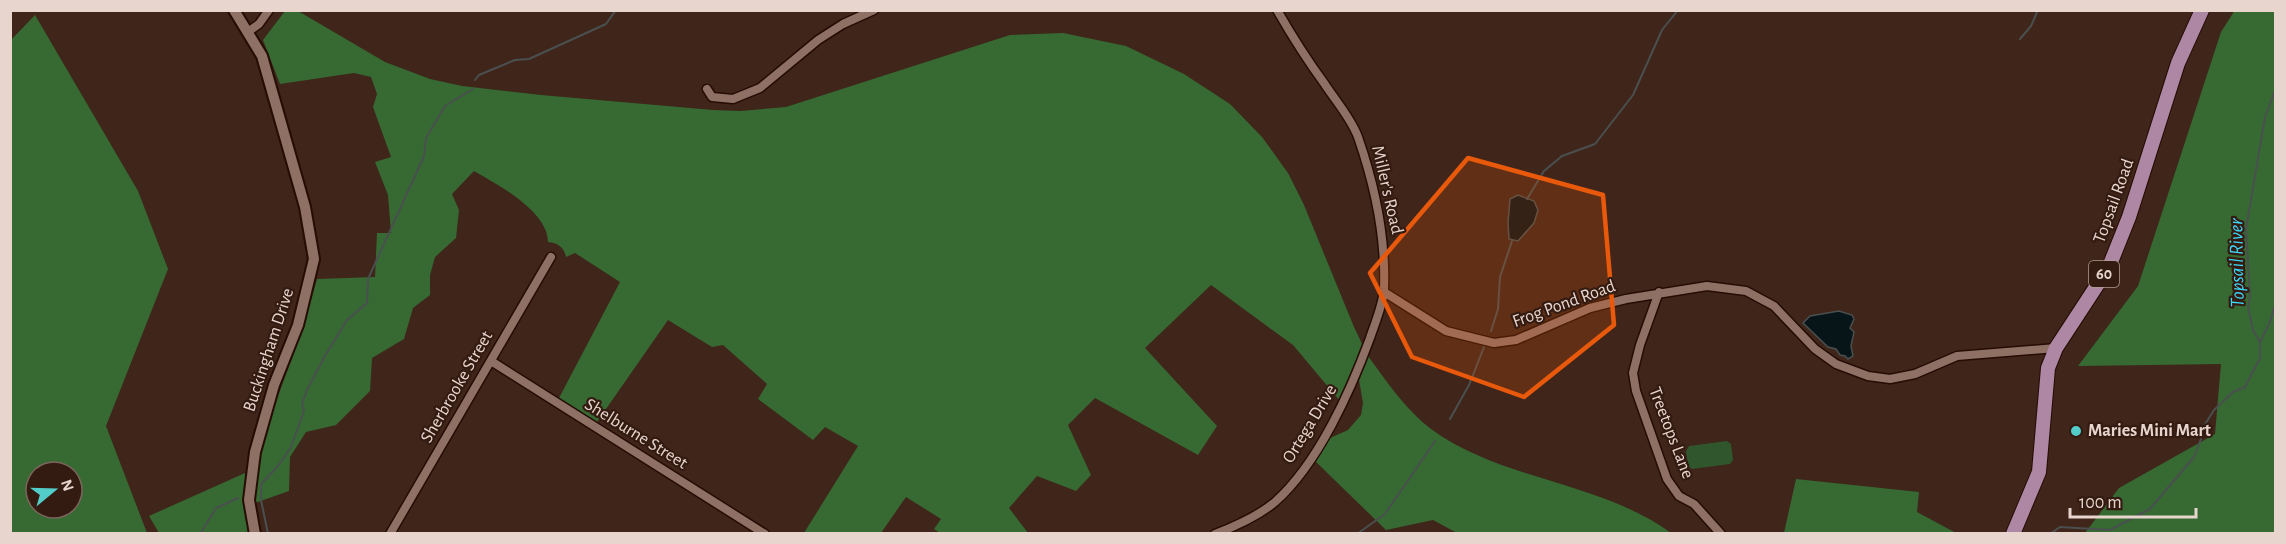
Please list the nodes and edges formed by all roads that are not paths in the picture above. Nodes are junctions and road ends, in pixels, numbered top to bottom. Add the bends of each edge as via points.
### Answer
1 (234, 10) edge
2 (269, 10) edge
3 (874, 10) edge
4 (1277, 10) edge
5 (2202, 10) edge
6 (249, 32) junction
7 (707, 89) dead end
8 (551, 257) dead end
9 (1384, 292) junction
10 (1659, 292) junction
11 (2055, 348) junction
12 (491, 361) junction
13 (255, 534) edge
14 (390, 534) edge
15 (765, 534) edge
16 (1215, 534) edge
17 (1722, 534) edge
18 (2013, 534) edge

1 - 6 street, Buckingham Drive
2 - 6 street
3 - 7 street via 818,40 760,88 733,99 712,97
4 - 9 street, Miller's Road via 1357,134 1377,207
5 - 11 main road, Topsail Road / 60 via 2178,63 2130,217 2109,267
6 - 13 street, Buckingham Drive via 262,56 280,116 314,260 298,325 274,386 253,460 249,500
8 - 12 street, Sherbrooke Street
9 - 10 street, Frog Pond Road via 1446,331 1494,343 1516,340 1590,308
9 - 16 street, Ortega Drive via 1352,386 1300,473 1267,508
10 - 11 street, Frog Pond Road via 1707,286 1746,291 1774,306 1836,364 1868,376 1890,379 1915,374 1957,356
10 - 17 street, Treetops Lane via 1633,373 1636,390 1667,479 1679,496 1694,504
11 - 18 main road, Topsail Road / 60 via 2045,388 2039,472
12 - 14 street, Sherbrooke Street
12 - 15 street, Shelburne Street

